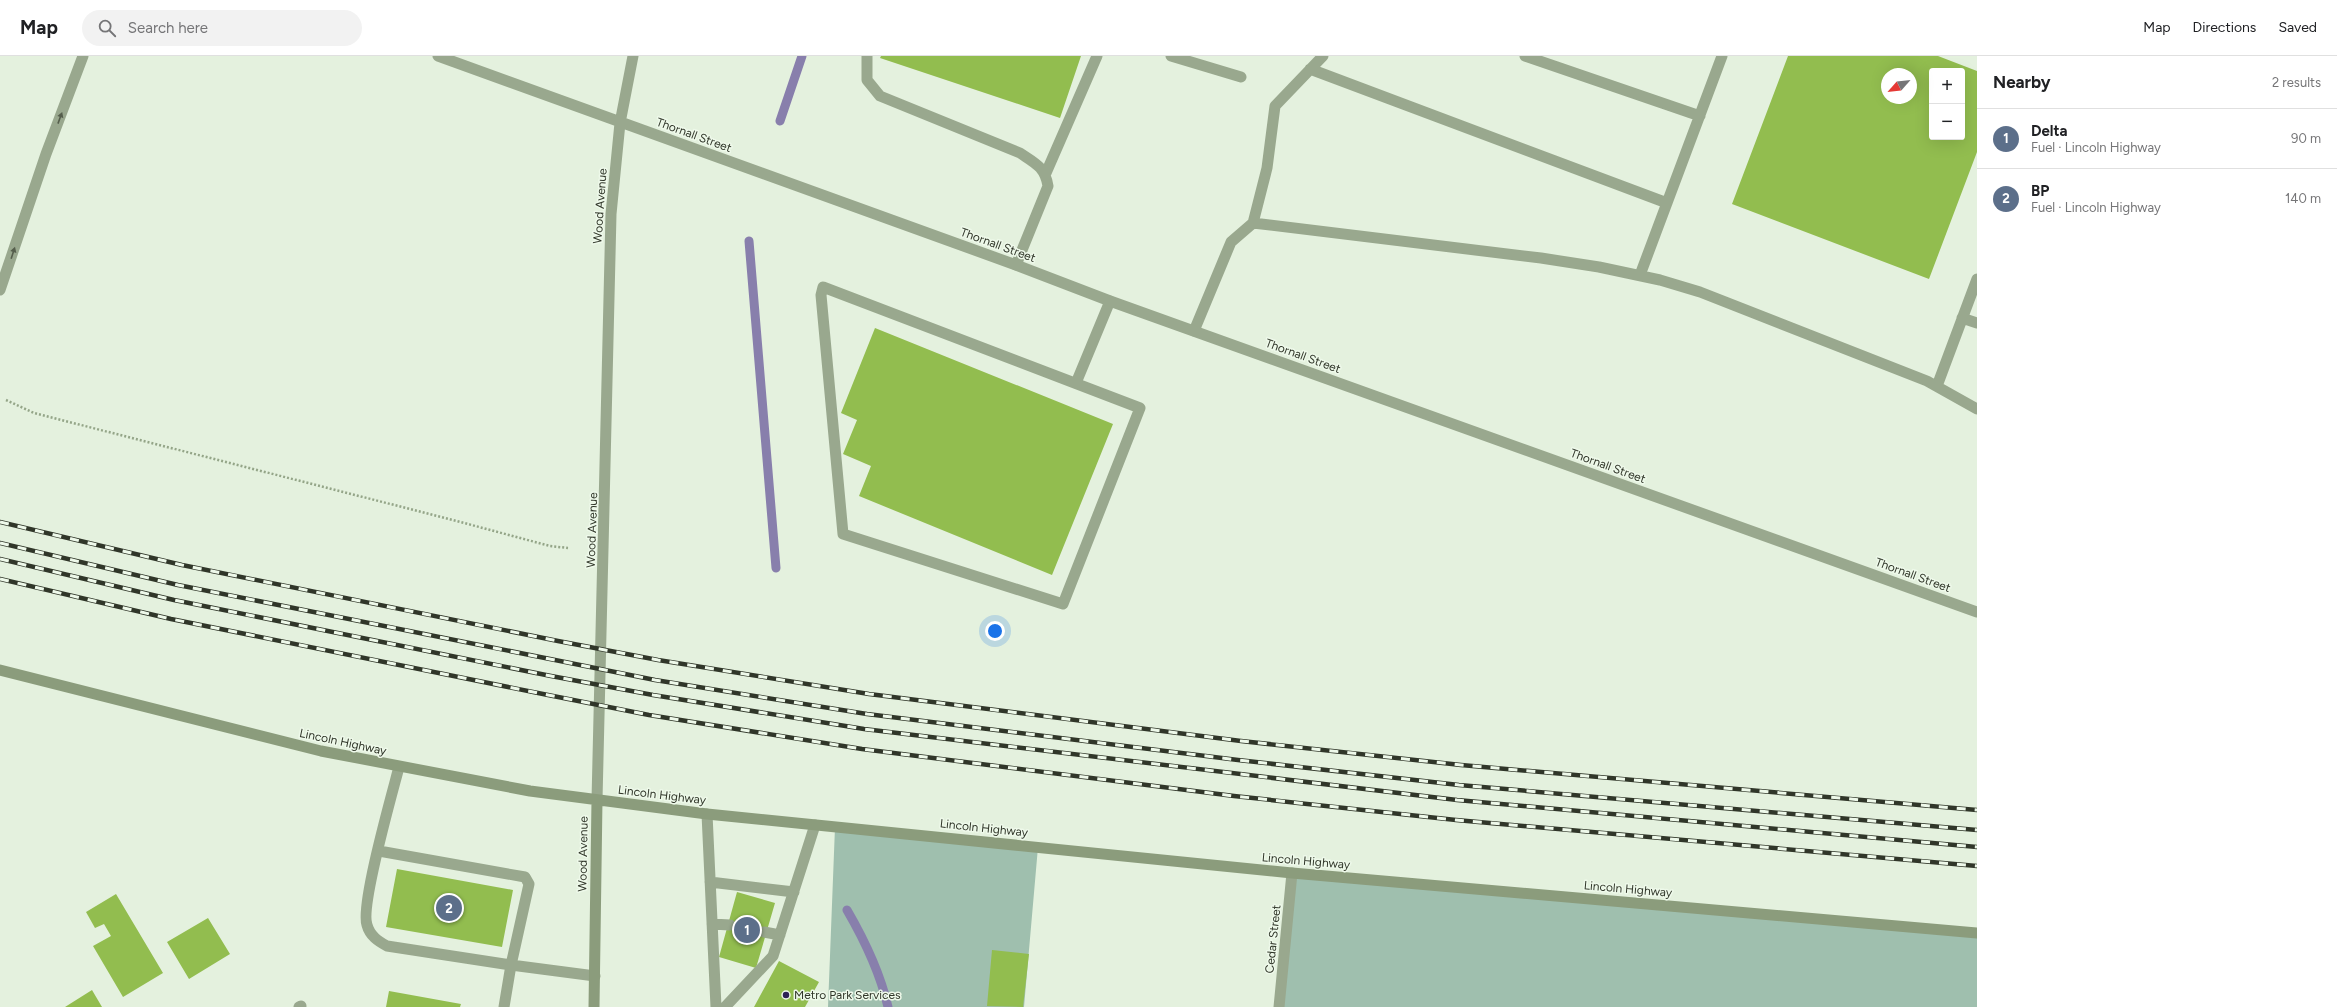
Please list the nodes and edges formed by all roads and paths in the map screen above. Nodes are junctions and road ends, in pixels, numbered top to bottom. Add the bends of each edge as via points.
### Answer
1 (83, 56) edge
2 (438, 56) edge
3 (633, 56) edge
4 (867, 56) edge
5 (1097, 56) edge
6 (1171, 56) edge
7 (1323, 56) edge
8 (1525, 56) edge
9 (1722, 56) edge
10 (1310, 69) junction
11 (1241, 77) dead end
12 (1700, 116) junction
13 (620, 123) junction
14 (1046, 174) junction
15 (1667, 203) junction
16 (1253, 223) junction
17 (1016, 265) junction
18 (1640, 275) junction
19 (1977, 279) edge
20 (0, 290) edge
21 (1110, 301) junction
22 (1962, 318) junction
23 (1977, 323) edge
24 (1194, 331) junction
25 (1076, 383) junction
26 (1937, 386) junction
27 (6, 400) dead end
28 (1977, 409) edge
29 (568, 548) dead end
30 (1977, 612) edge
31 (0, 670) edge
32 (399, 767) junction
33 (597, 800) junction
34 (707, 814) junction
35 (815, 825) junction
36 (379, 851) junction
37 (1292, 873) junction
38 (710, 882) junction
39 (794, 892) junction
40 (712, 924) junction
41 (730, 925) dead end
42 (764, 932) dead end
43 (1977, 933) edge
44 (780, 935) junction
45 (512, 965) junction
46 (595, 976) junction
47 (504, 1007) edge
48 (594, 1007) edge
49 (716, 1007) edge
50 (725, 1007) edge
51 (1279, 1007) edge

20 -> 1 street via 46,154
2 - 13 street, Thornall Street
3 - 13 street, Wood Avenue
4 - 14 street via 866,80 880,96 1020,153 1036,163
5 - 14 street
6 - 11 street
7 - 10 street
8 - 12 street
9 - 12 street
10 - 15 street
10 - 16 street via 1275,106 1267,168
12 - 15 street
13 - 17 street, Thornall Street
13 - 33 street, Wood Avenue via 611,214
14 - 17 street via 1048,186
15 - 18 street
16 - 18 street via 1541,258
16 - 24 street via 1231,242
17 - 21 street, Thornall Street
18 - 26 street via 1700,292
19 - 22 street
21 - 24 street, Thornall Street
21 - 25 street
22 - 23 street
22 - 26 street
24 - 30 street, Thornall Street
25 - 25 street via 823,287 821,295 843,534 1063,604 1140,408
26 - 28 street
27 - 29 path via 34,413 550,546
31 - 32 main road, Lincoln Highway via 248,733
32 - 33 main road, Lincoln Highway via 516,789
32 - 36 street
33 - 34 main road, Lincoln Highway
33 - 46 main road, Wood Avenue
34 - 35 main road, Lincoln Highway
34 - 38 street
35 - 37 main road, Lincoln Highway
35 - 39 street
36 - 45 street via 366,908 366,924 377,941 405,950
36 - 45 street via 525,878 529,884
37 - 43 main road, Lincoln Highway
37 - 51 street, Cedar Street
38 - 39 street
38 - 40 street
39 - 44 street
40 - 41 street
40 - 49 street
42 - 44 street
44 - 50 street via 773,956
45 - 46 street
45 - 47 street
46 - 48 main road, Wood Avenue

